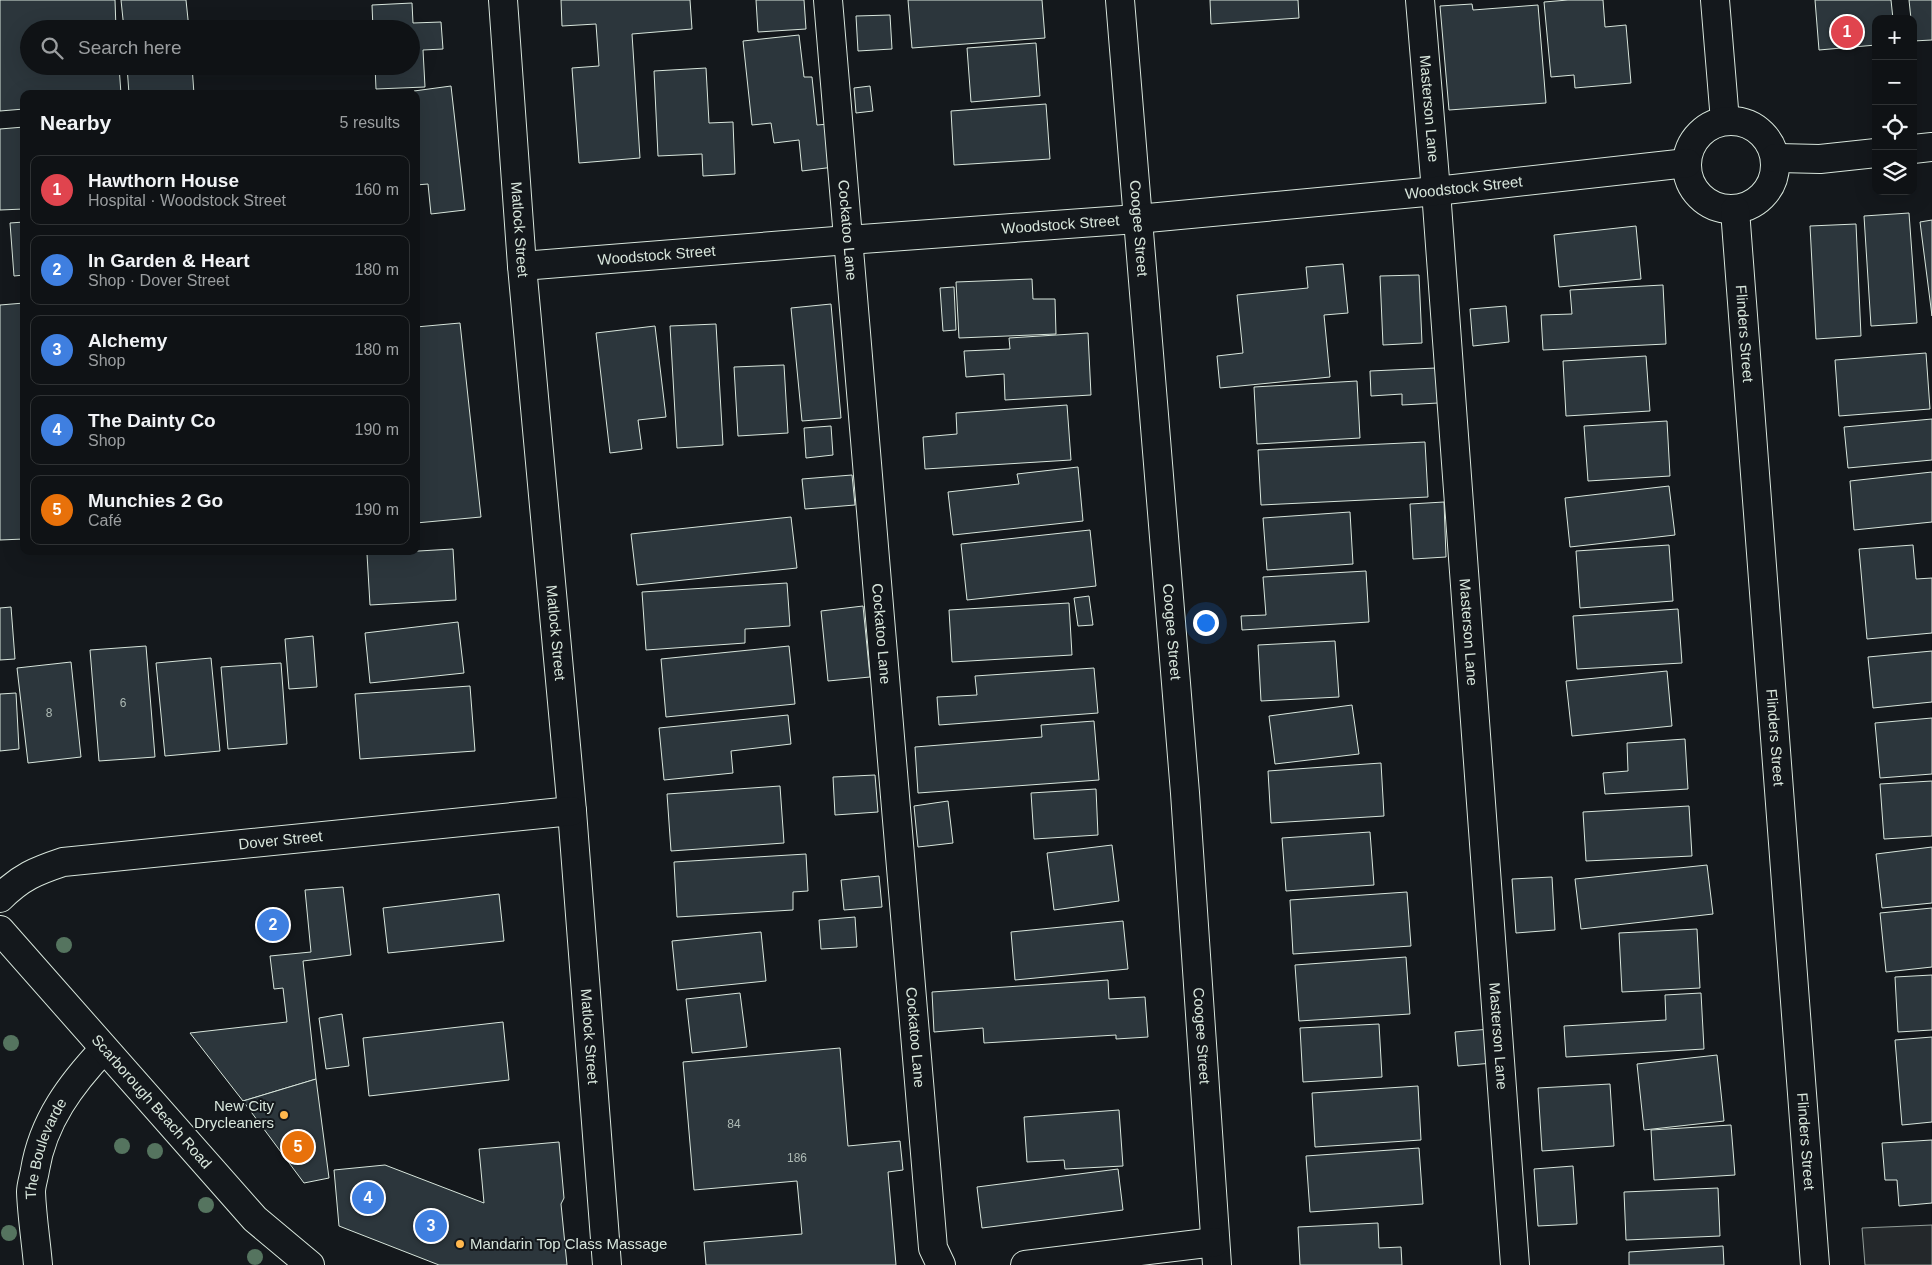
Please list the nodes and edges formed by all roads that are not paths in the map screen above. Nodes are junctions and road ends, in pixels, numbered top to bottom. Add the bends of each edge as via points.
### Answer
1 (503, 0) edge
2 (828, 0) edge
3 (1120, 0) edge
4 (1420, 0) edge
5 (1715, 0) edge
6 (1725, 121) junction
7 (1932, 147) edge
8 (1917, 149) edge
9 (1872, 153) edge
10 (1775, 158) junction
11 (1687, 163) junction
12 (1436, 191) junction
13 (1735, 210) junction
14 (1137, 219) junction
15 (848, 240) junction
16 (522, 266) junction
17 (572, 811) junction
18 (0, 898) edge
19 (0, 930) edge
20 (104, 1049) junction
21 (1216, 1254) edge
22 (38, 1265) edge
23 (310, 1265) edge
24 (606, 1265) edge
25 (941, 1265) edge
26 (1025, 1265) edge
27 (1516, 1265) edge
28 (1815, 1265) edge

1 - 16 street, Matlock Street
2 - 15 street, Cockatoo Lane
3 - 14 street, Coogee Street
4 - 12 street, Masterson Lane
5 - 6 street
6 - 10 street via 1745,123 1758,130 1765,136
6 - 11 street via 1705,130 1693,143
7 - 8 street
9 - 10 street via 1820,159
10 - 13 street via 1774,177 1768,191 1760,199
11 - 12 street, Woodstock Street
11 - 13 street via 1697,194 1719,208
12 - 14 street, Woodstock Street
12 - 27 street, Masterson Lane
13 - 28 street, Flinders Street
14 - 15 street, Woodstock Street
14 - 21 street, Coogee Street via 1185,793
15 - 16 street, Woodstock Street
15 - 25 street, Cockatoo Lane via 933,1248
16 - 17 street, Matlock Street
17 - 18 street, Dover Street via 64,862 33,872
17 - 24 street, Matlock Street
19 - 20 street, Scarborough Beach Road
20 - 22 street, The Boulevarde via 67,1093 38,1151 31,1191
20 - 23 street, Scarborough Beach Road via 255,1219
21 - 26 street

